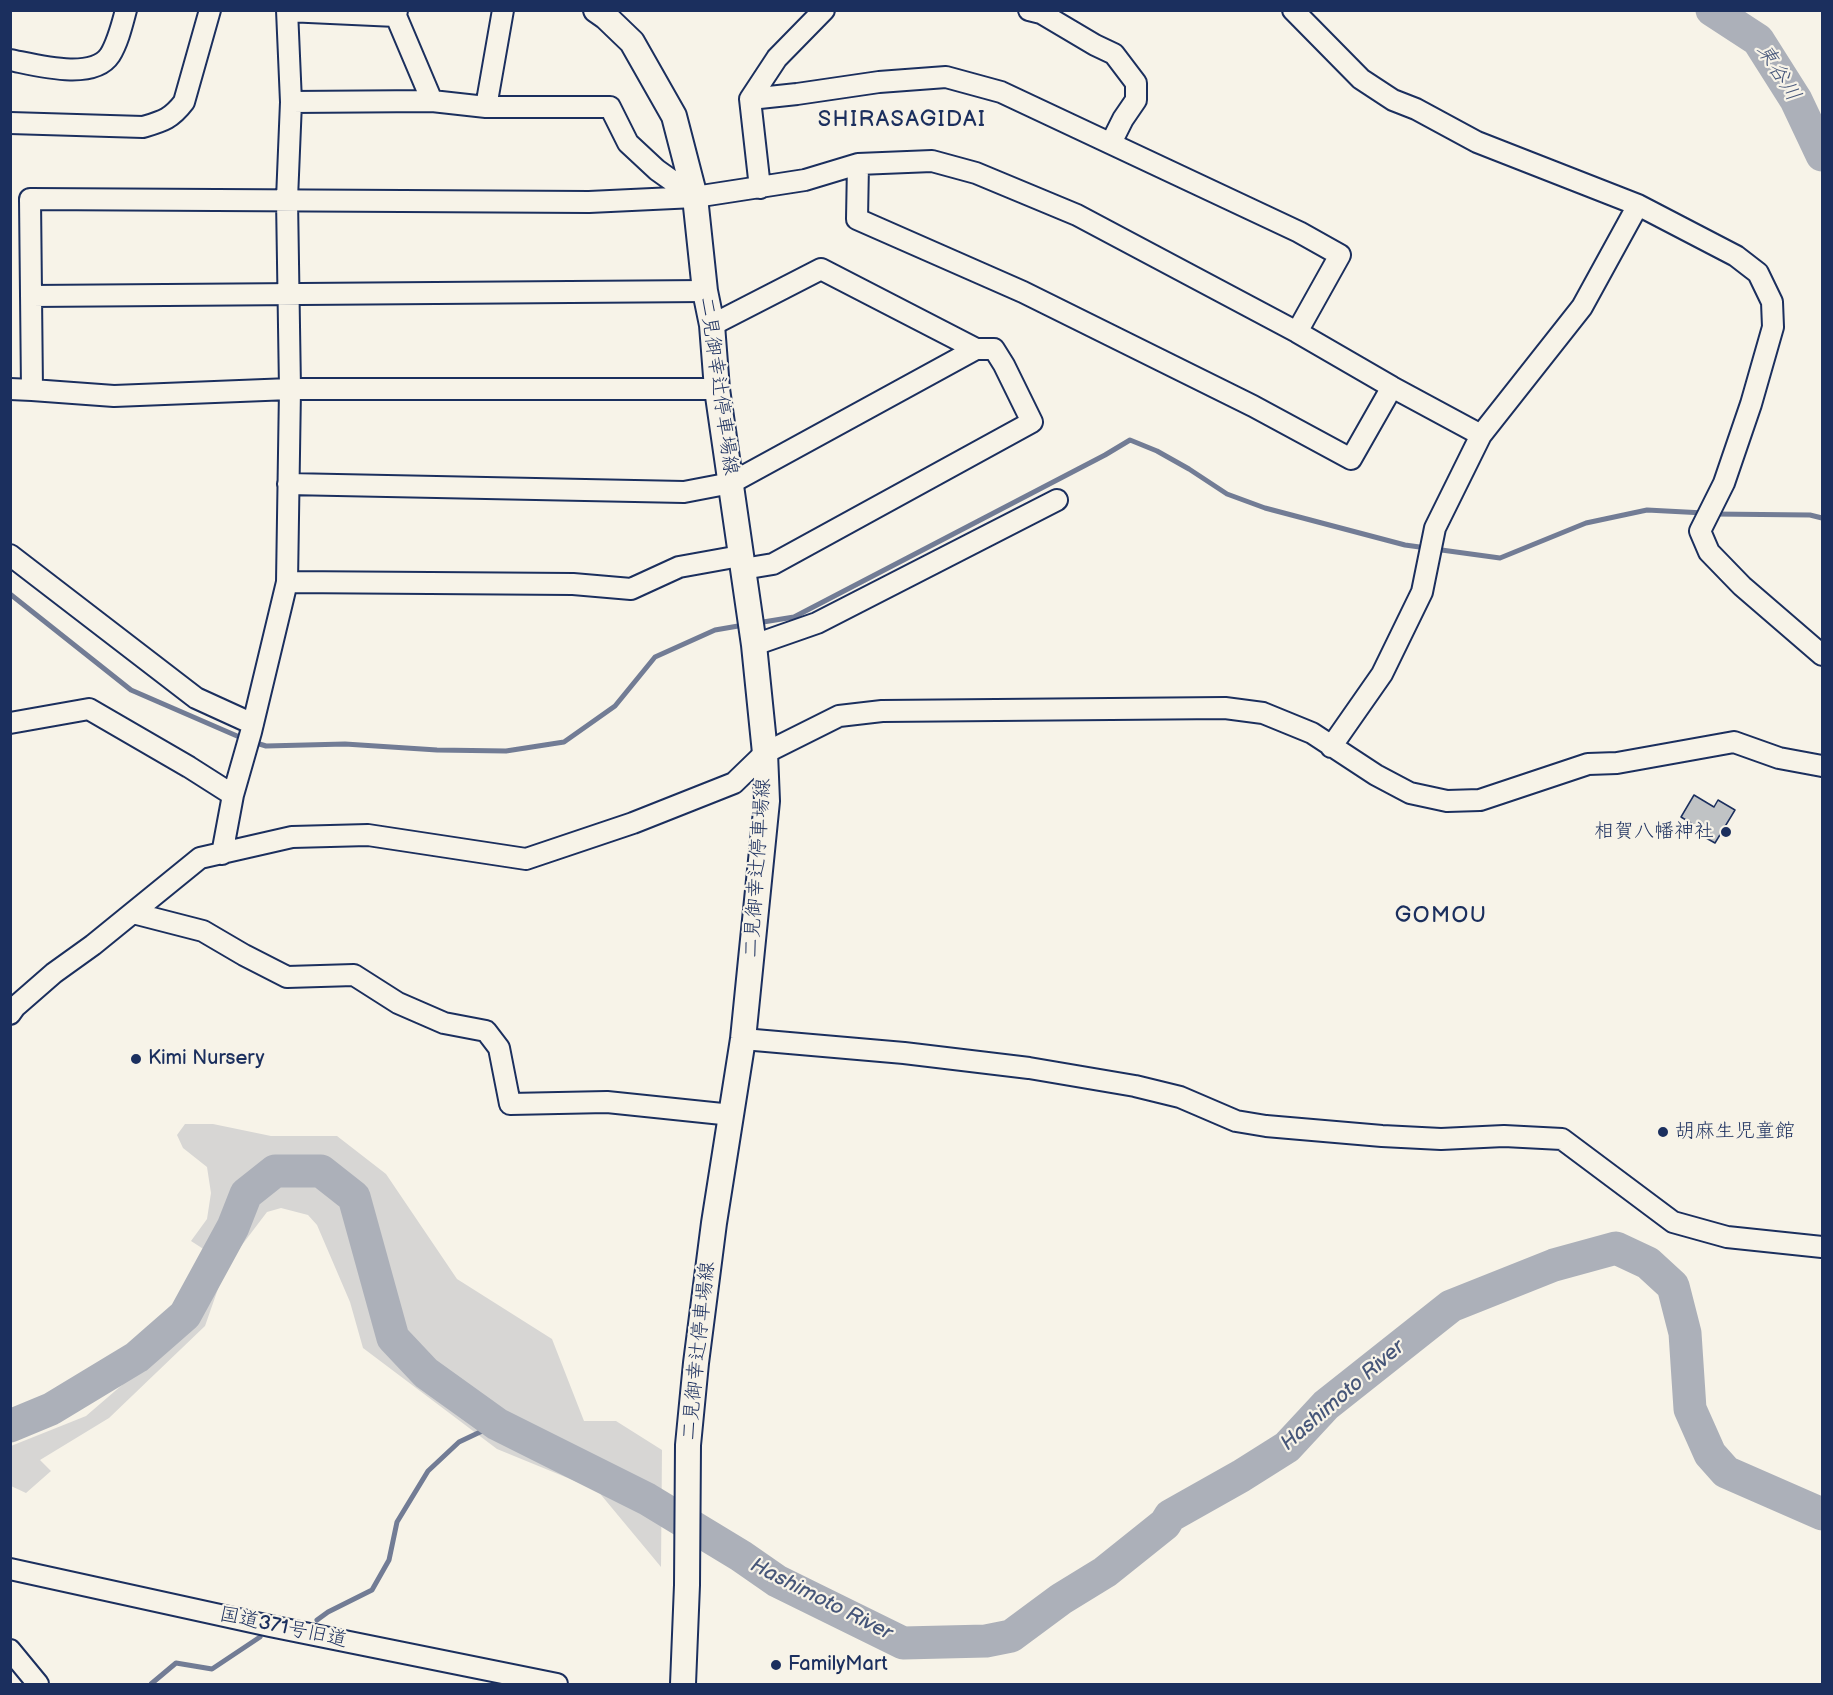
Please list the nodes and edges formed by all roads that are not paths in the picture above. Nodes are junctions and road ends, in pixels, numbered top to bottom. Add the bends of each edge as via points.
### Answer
1 (126, 10) edge
2 (210, 10) edge
3 (503, 10) edge
4 (596, 10) edge
5 (824, 10) edge
6 (1029, 10) edge
7 (1293, 10) edge
8 (287, 11) edge
9 (396, 13) edge
10 (10, 60) edge
11 (750, 99) junction
12 (291, 102) junction
13 (432, 102) junction
14 (486, 107) junction
15 (10, 123) edge
16 (1111, 143) junction
17 (858, 164) junction
18 (760, 188) junction
19 (695, 197) junction
20 (287, 199) junction
21 (1638, 205) junction
22 (705, 291) junction
23 (289, 293) junction
24 (31, 296) junction
25 (712, 325) junction
26 (1297, 332) junction
27 (976, 349) junction
28 (1392, 387) junction
29 (10, 389) edge
30 (290, 389) junction
31 (717, 389) junction
32 (32, 390) junction
33 (1481, 435) junction
34 (731, 483) junction
35 (288, 484) junction
36 (1057, 500) dead end
37 (10, 555) edge
38 (742, 563) junction
39 (287, 582) junction
40 (754, 643) junction
41 (1822, 655) edge
42 (10, 723) edge
43 (252, 728) junction
44 (1331, 747) junction
45 (765, 753) junction
46 (1822, 766) edge
47 (235, 789) junction
48 (222, 854) junction
49 (133, 913) junction
50 (10, 1014) edge
51 (743, 1039) junction
52 (732, 1115) junction
53 (1822, 1247) edge
54 (10, 1569) edge
55 (10, 1650) edge
56 (38, 1684) edge
57 (556, 1684) edge
58 (683, 1684) edge

1 - 10 street via 109,57 95,68 79,70
2 - 15 street via 184,102 174,115 143,127
3 - 14 street
4 - 19 main road, 二見御幸辻停車場線 via 632,42 674,116
5 - 11 street via 777,58
6 - 16 street via 1114,54 1136,83 1136,100
7 - 21 street via 1361,79 1393,100 1477,142
8 - 9 street
8 - 12 street
9 - 13 street
11 - 16 street via 879,81 946,77 1001,92
11 - 18 street
12 - 13 street
12 - 20 street
13 - 14 street
14 - 19 street via 610,107 628,143
16 - 26 street via 1340,255
17 - 18 street
17 - 26 street via 932,161 976,173 1077,214
17 - 28 street via 857,219 1023,292 1351,459
18 - 19 street
19 - 20 street via 589,202
19 - 22 main road, 二見御幸辻停車場線
20 - 23 street
20 - 24 street via 30,199
21 - 33 street via 1582,307
21 - 41 street via 1736,256 1758,273 1772,302 1773,327 1751,404 1724,483 1700,531 1709,552 1742,586
22 - 23 street
22 - 25 main road, 二見御幸辻停車場線
23 - 24 street
23 - 30 street
24 - 32 street
25 - 27 street via 821,269
25 - 31 main road, 二見御幸辻停車場線
26 - 28 street
27 - 34 street
27 - 38 street via 994,349 1032,422 773,564
28 - 33 street
29 - 32 street
30 - 31 street
30 - 32 street via 114,396
30 - 35 street
31 - 34 main road, 二見御幸辻停車場線
33 - 44 street via 1435,528 1422,592 1383,674
34 - 35 street via 684,492
34 - 38 main road, 二見御幸辻停車場線
35 - 39 street
36 - 40 street via 817,623
37 - 43 street via 196,698
38 - 39 street via 679,567 631,589 573,584
38 - 40 main road, 二見御幸辻停車場線
39 - 43 street
40 - 45 main road, 二見御幸辻停車場線
42 - 47 street via 89,709
43 - 47 street
44 - 45 street via 1312,733 1263,712 1225,708 927,710 839,716
44 - 46 street via 1410,793 1447,801 1480,800 1588,764 1617,763 1734,742 1779,758
45 - 48 street via 734,783 526,859 368,835 292,837
45 - 51 main road, 二見御幸辻停車場線 via 767,801
47 - 48 street
48 - 49 street via 200,858
49 - 50 street via 54,973
49 - 52 street via 204,931 287,977 354,975 398,1003 444,1023 486,1031 499,1048 510,1104 607,1102
51 - 52 main road, 二見御幸辻停車場線
51 - 53 street via 1029,1068 1135,1086 1180,1097 1236,1121 1266,1125 1418,1138 1562,1139 1673,1222 1727,1237
52 - 58 main road, 二見御幸辻停車場線 via 714,1223 688,1445
54 - 57 street, 国道371号旧道
55 - 56 street

